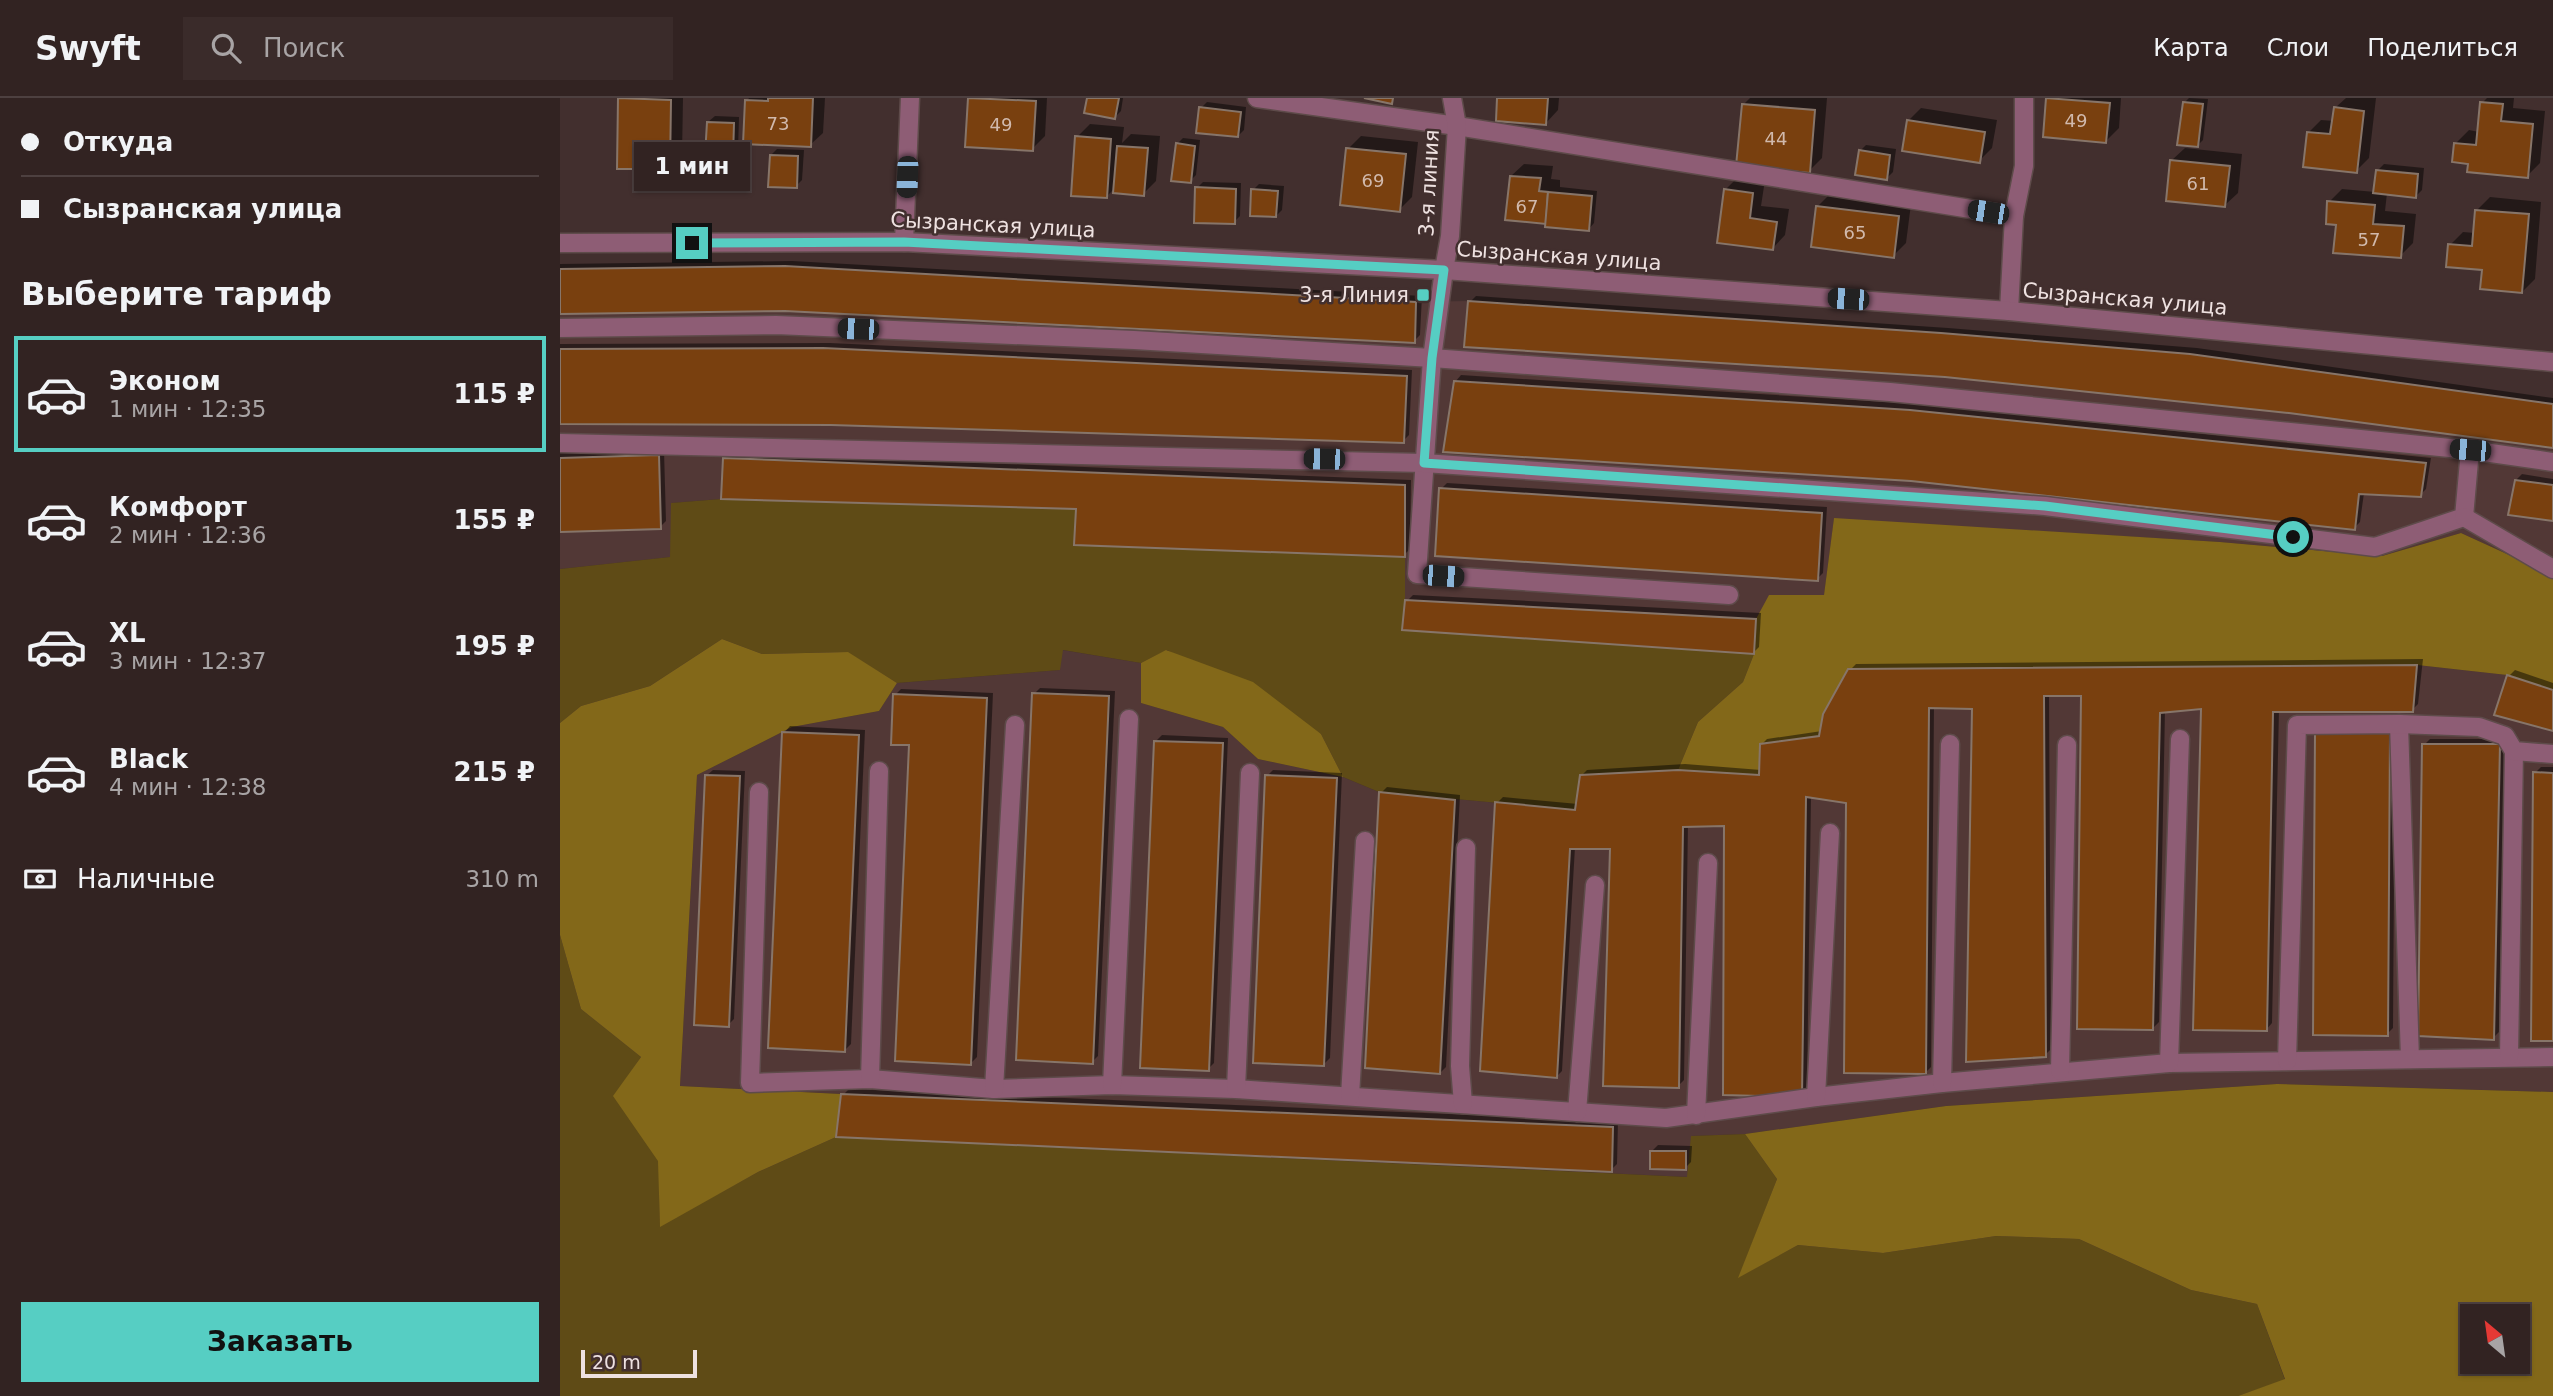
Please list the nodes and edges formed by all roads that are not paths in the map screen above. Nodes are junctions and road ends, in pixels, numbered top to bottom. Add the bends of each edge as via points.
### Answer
1 (910, 98) edge
2 (1257, 98) edge
3 (1452, 98) edge
4 (2024, 98) edge
5 (1457, 125) junction
6 (2014, 216) junction
7 (904, 242) junction
8 (560, 243) edge
9 (1444, 270) junction
10 (2009, 311) junction
11 (560, 328) edge
12 (1432, 358) junction
13 (2553, 362) edge
14 (560, 443) edge
15 (2470, 450) junction
16 (2553, 461) edge
17 (1424, 463) junction
18 (2464, 517) junction
19 (2553, 569) edge
20 (1729, 595) dead end
21 (1129, 719) dead end
22 (2399, 724) junction
23 (1015, 725) dead end
24 (2180, 739) dead end
25 (1950, 744) dead end
26 (2067, 744) dead end
27 (2514, 751) junction
28 (2553, 754) edge
29 (879, 771) dead end
30 (1250, 773) dead end
31 (759, 792) dead end
32 (1830, 833) dead end
33 (1365, 841) dead end
34 (1466, 848) dead end
35 (1708, 863) dead end
36 (1595, 884) dead end
37 (2509, 1056) junction
38 (2553, 1057) edge
39 (2410, 1059) junction
40 (2287, 1061) junction
41 (2169, 1063) junction
42 (2060, 1071) junction
43 (870, 1079) junction
44 (1942, 1083) junction
45 (1112, 1085) junction
46 (994, 1089) junction
47 (1236, 1090) junction
48 (1350, 1096) junction
49 (1816, 1097) junction
50 (1463, 1104) junction
51 (1577, 1112) junction
52 (1696, 1115) junction

1 - 7 street
2 - 5 street
3 - 5 street, 3-я линия
4 - 6 street via 2024,166
5 - 6 street
5 - 9 street, 3-я линия
6 - 10 street
7 - 8 street, Сызранская улица
7 - 9 street, Сызранская улица
9 - 10 street, Сызранская улица
9 - 12 street, 3-я линия
10 - 13 street, Сызранская улица
11 - 12 street via 776,325
12 - 15 street via 1890,392
12 - 17 street, 3-я линия
14 - 17 street
15 - 16 street
15 - 18 street
17 - 18 street via 2045,506 2375,547
17 - 20 street, 3-я линия via 1418,574
18 - 19 street
21 - 45 street
22 - 27 street via 2479,727 2505,736
22 - 39 street
22 - 40 street via 2297,725
23 - 46 street
24 - 41 street
25 - 44 street
26 - 42 street
27 - 28 street
27 - 37 street
29 - 43 street
30 - 47 street
31 - 43 street via 750,1083
32 - 49 street
33 - 48 street
34 - 50 street
35 - 52 street
36 - 51 street
37 - 38 street
37 - 39 street
39 - 40 street
40 - 41 street
41 - 42 street
42 - 44 street
43 - 46 street
44 - 49 street
45 - 46 street
45 - 47 street
47 - 48 street
48 - 50 street
49 - 52 street
50 - 51 street
51 - 52 street via 1666,1118

